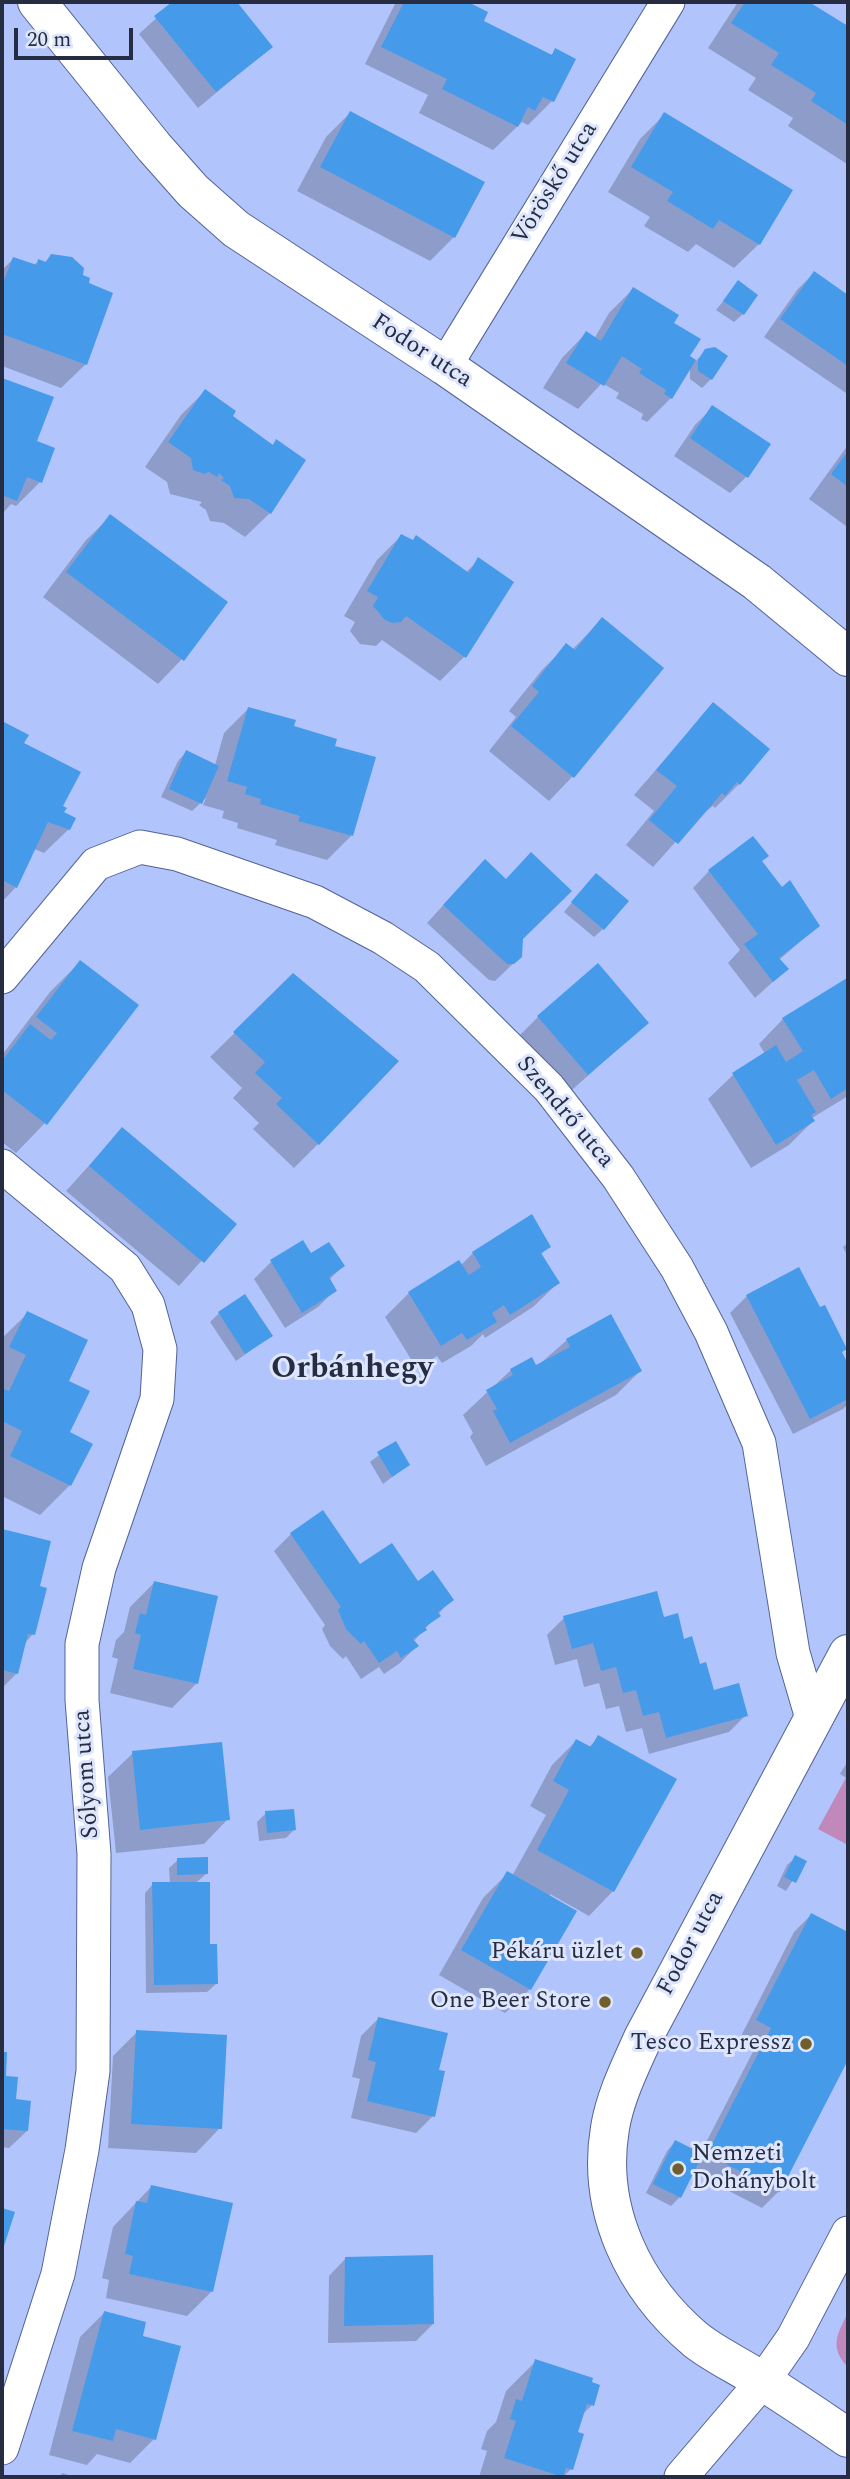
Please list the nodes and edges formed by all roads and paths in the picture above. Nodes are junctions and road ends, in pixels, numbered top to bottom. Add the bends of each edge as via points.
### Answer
1 (37, 2) edge
2 (668, 2) edge
3 (445, 366) junction
4 (848, 657) edge
5 (2, 976) edge
6 (2, 1166) edge
7 (848, 1654) edge
8 (812, 1718) junction
9 (848, 2233) edge
10 (763, 2381) junction
11 (848, 2438) edge
12 (2, 2448) edge
13 (681, 2477) edge

1 - 3 street, Fodor utca via 193,191 236,229
2 - 3 street, Vöröskő utca
3 - 4 street, Fodor utca via 757,582
5 - 8 street, Szendrő utca via 96,864 140,847 177,854 315,902 427,967 550,1088 618,1177 712,1332 759,1443 793,1653
6 - 12 street, Sólyom utca via 125,1268 148,1305 160,1349 157,1399 99,1568 82,1644 94,1854 93,2071 84,2137 58,2274
7 - 8 street, Fodor utca
8 - 10 street, Fodor utca via 643,2038 610,2128 607,2169 621,2243 653,2299 697,2341
9 - 10 street via 793,2338
10 - 11 street, Fodor utca
10 - 13 street

